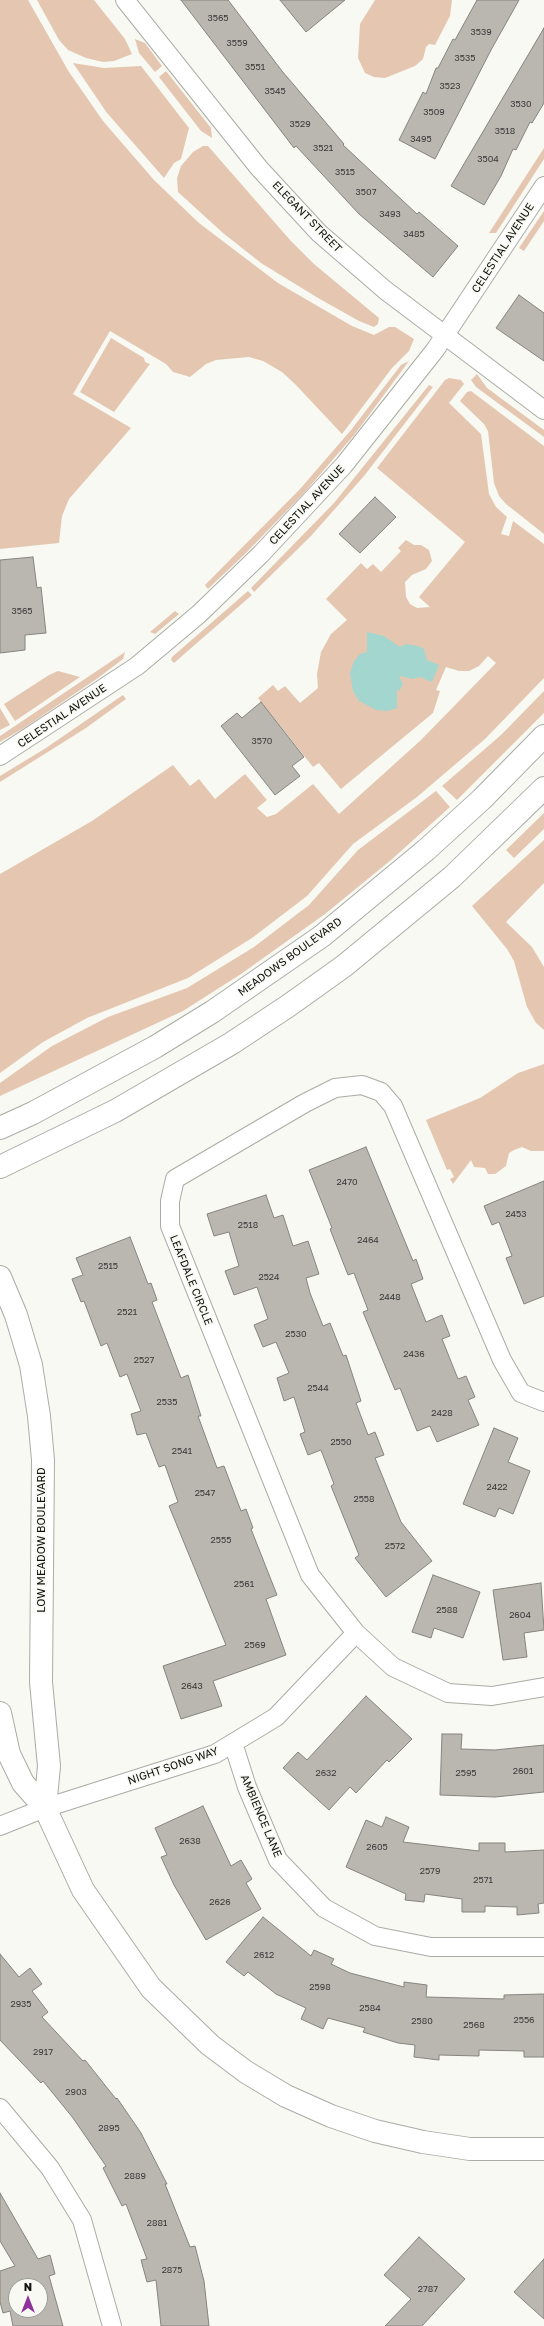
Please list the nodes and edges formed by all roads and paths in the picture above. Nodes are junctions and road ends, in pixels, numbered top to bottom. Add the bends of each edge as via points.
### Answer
1 (125, 0) edge
2 (544, 186) edge
3 (445, 337) junction
4 (544, 410) edge
5 (544, 736) edge
6 (0, 756) edge
7 (544, 788) edge
8 (0, 1128) edge
9 (0, 1168) edge
10 (0, 1277) edge
11 (544, 1402) edge
12 (356, 1633) junction
13 (544, 1687) edge
14 (0, 1713) edge
15 (233, 1743) junction
16 (45, 1808) junction
17 (0, 1826) edge
18 (544, 1948) edge
19 (0, 2108) edge
20 (544, 2149) edge
21 (112, 2326) edge

1 - 3 street, ELEGANT STREET via 260,168 319,233
2 - 3 street, CELESTIAL AVENUE
3 - 4 street, ELEGANT STREET
3 - 6 street, CELESTIAL AVENUE via 344,465 261,554 199,614 137,666
5 - 8 main road, MEADOWS BOULEVARD via 482,799 426,850 373,896 316,940 212,1012 155,1047
7 - 9 main road via 508,826 446,882 344,966 288,1006 232,1043 115,1112
10 - 16 main road, LOW MEADOW BOULEVARD via 16,1315 31,1365 43,1460 41,1682 49,1766
11 - 12 street, LEAFDALE CIRCLE via 521,1393 502,1360 393,1106 381,1092 362,1085 335,1088 175,1179 170,1201 170,1226 191,1280 310,1575
12 - 13 street, LEAFDALE CIRCLE via 393,1668 448,1693 492,1696
12 - 15 street, NIGHT SONG WAY via 276,1717
14 - 16 main road, LOW MEADOW BOULEVARD via 9,1754 23,1783
15 - 16 street, NIGHT SONG WAY via 215,1754
15 - 18 street, AMBIENCE LANE via 247,1787 278,1860 324,1908 375,1936 431,1947
16 - 17 street, NIGHT SONG WAY
16 - 20 main road, LOW MEADOW BOULEVARD via 82,1890 150,1988 179,2018 246,2072 292,2099 330,2116 375,2131 470,2149
19 - 21 street via 50,2168 82,2220

